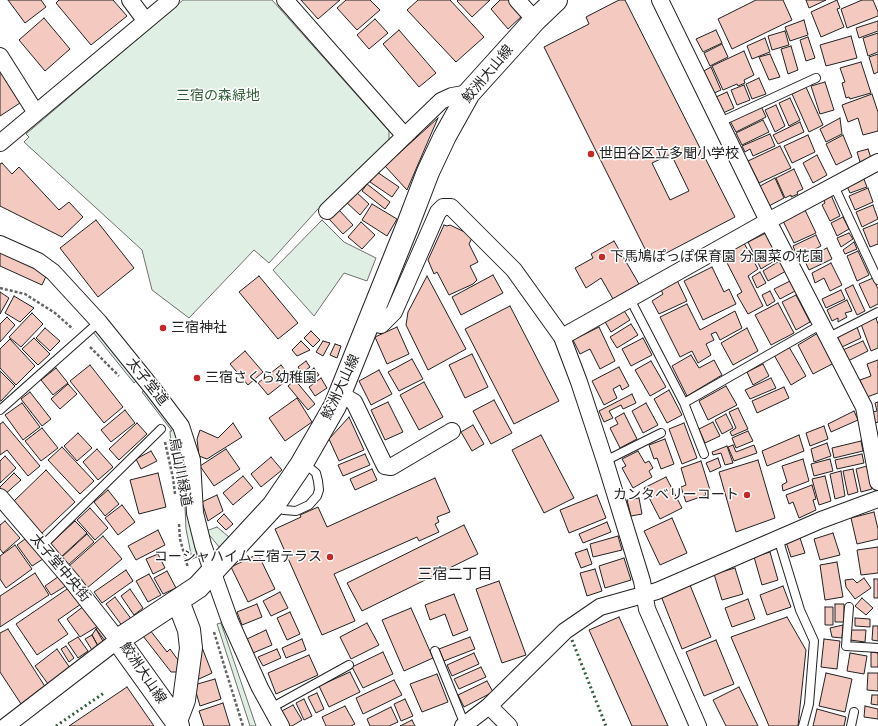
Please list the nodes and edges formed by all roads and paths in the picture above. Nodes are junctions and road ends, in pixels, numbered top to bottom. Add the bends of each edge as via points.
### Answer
1 (130, 0) edge
2 (171, 0) edge
3 (284, 0) edge
4 (517, 0) edge
5 (556, 0) edge
6 (660, 0) edge
7 (145, 20) junction
8 (535, 20) junction
9 (0, 56) edge
10 (816, 78) dead end
11 (469, 92) junction
12 (36, 113) junction
13 (720, 122) junction
14 (405, 136) junction
15 (0, 143) edge
16 (878, 162) edge
17 (834, 186) junction
18 (327, 211) dead end
19 (768, 221) junction
20 (0, 244) edge
21 (878, 280) edge
22 (0, 288) edge
23 (630, 299) junction
24 (878, 312) edge
25 (99, 322) junction
26 (370, 322) junction
27 (825, 330) junction
28 (82, 337) junction
29 (562, 337) junction
30 (124, 381) dead end
31 (340, 394) junction
32 (684, 403) junction
33 (0, 410) edge
34 (161, 429) joint
35 (452, 431) dead end
36 (661, 433) dead end
37 (704, 454) dead end
38 (303, 462) junction
39 (605, 462) junction
40 (878, 482) edge
41 (0, 497) edge
42 (878, 499) edge
43 (176, 501) dead end
44 (274, 504) junction
45 (179, 524) dead end
46 (778, 538) junction
47 (42, 546) junction
48 (205, 580) junction
49 (645, 595) junction
50 (178, 601) junction
51 (849, 607) dead end
52 (213, 626) dead end
53 (118, 640) junction
54 (878, 648) edge
55 (435, 651) dead end
56 (349, 665) dead end
57 (489, 706) junction
58 (271, 708) junction
59 (854, 712) dead end
60 (177, 724) edge
61 (464, 725) edge
62 (6, 726) edge
63 (244, 726) edge
64 (280, 726) edge
65 (509, 726) edge
66 (698, 726) edge
67 (803, 726) edge
68 (852, 726) edge

1 - 7 street
2 - 7 street
3 - 14 street
4 - 8 street
5 - 8 main road, 鮫洲大山線
6 - 13 street
7 - 12 street
8 - 11 main road, 鮫洲大山線
9 - 12 street
10 - 13 lane
11 - 14 street via 441,102
11 - 26 main road, 鮫洲大山線 via 428,172
12 - 15 street
13 - 19 street
14 - 18 street
16 - 17 street
17 - 19 street
17 - 21 lane
19 - 23 street
19 - 27 street
20 - 25 street, 太子堂道 via 45,265
22 - 28 path via 25,294 55,312
23 - 29 street
23 - 32 lane
24 - 27 lane
25 - 28 lane
25 - 48 street, 太子堂道 via 181,426 192,460 195,513 203,545
26 - 29 street via 381,325 394,312 438,212 443,207 452,207 514,270
26 - 31 main road, 鮫洲大山線
27 - 32 lane
27 - 40 street via 864,407
28 - 30 path
28 - 33 lane
29 - 39 street
31 - 35 street via 354,402 385,466 391,467
31 - 38 main road, 鮫洲大山線
32 - 37 lane
34 - 43 path, 烏山川緑道 via 168,449
34 - 47 lane
36 - 39 lane
38 - 44 main road, 鮫洲大山線
38 - 44 lane via 316,473 319,490 317,496 309,505 296,511 290,512
39 - 49 street
41 - 47 street, 太子堂中央街
42 - 46 street
44 - 48 main road, 鮫洲大山線
45 - 48 path, 烏山川緑道 via 187,565
46 - 49 street
46 - 67 lane via 800,610 814,641 809,704
47 - 53 street, 太子堂中央街
48 - 50 main road, 鮫洲大山線
48 - 58 street, 太子堂道 via 230,621
49 - 57 street via 600,607 565,631
49 - 66 street via 647,609
50 - 53 main road, 鮫洲大山線
50 - 60 main road via 189,630 191,648 184,700
51 - 54 lane via 846,646
52 - 63 path
53 - 60 main road, 鮫洲大山線
53 - 62 street
55 - 61 lane
56 - 58 lane
57 - 61 street
57 - 65 street
58 - 64 street, 太子堂道
59 - 68 lane

